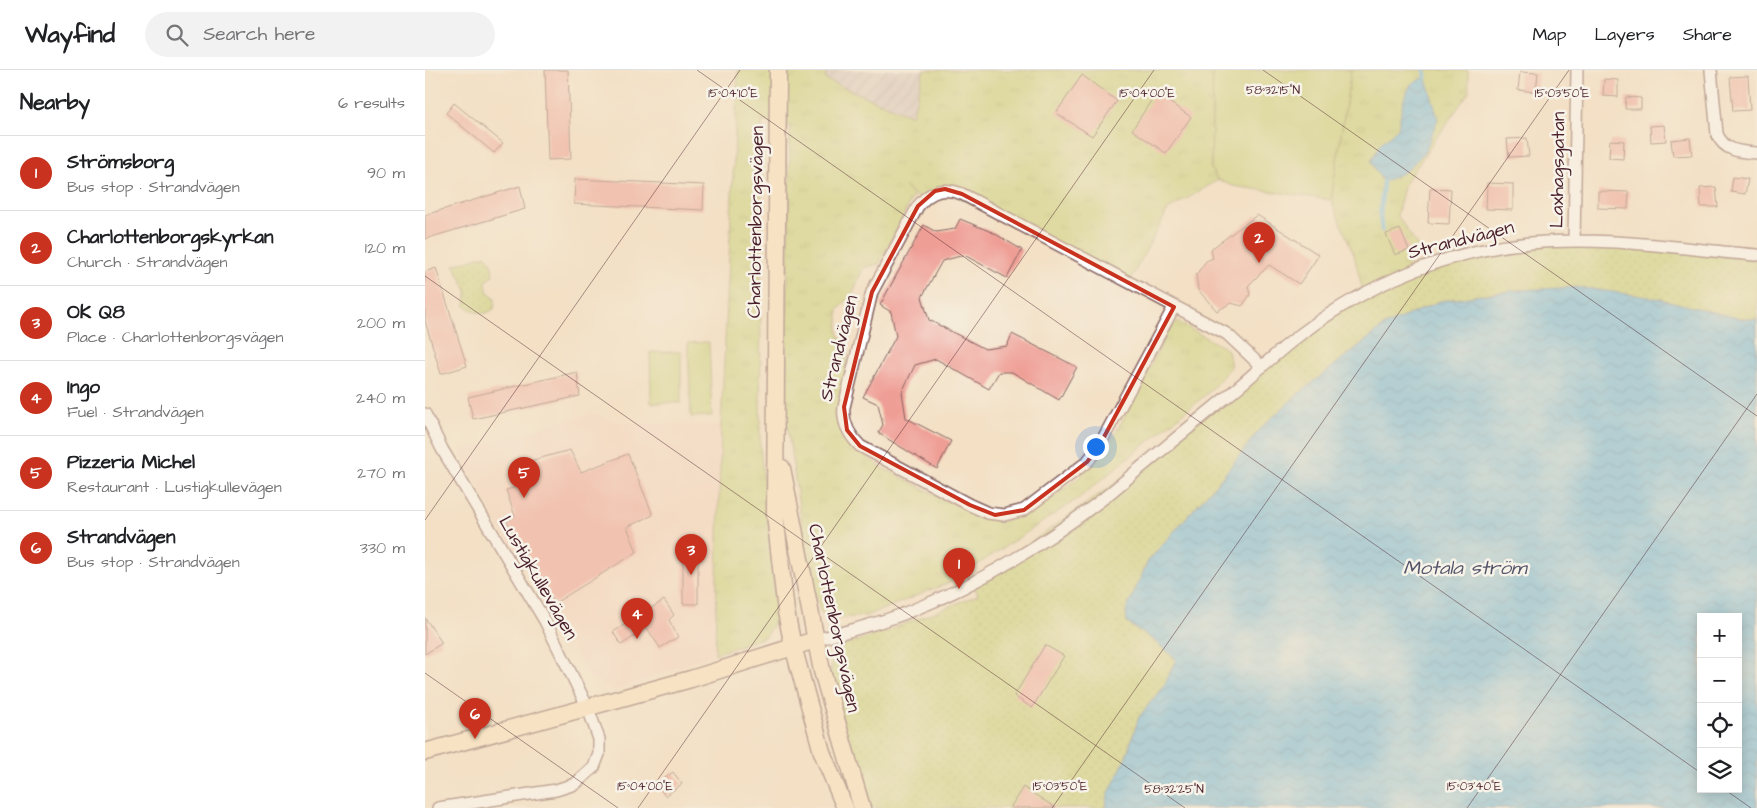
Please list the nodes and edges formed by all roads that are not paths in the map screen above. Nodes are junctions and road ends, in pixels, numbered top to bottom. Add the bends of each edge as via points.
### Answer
1 (778, 70) edge
2 (1577, 70) edge
3 (1711, 70) edge
4 (1757, 153) edge
5 (1574, 241) junction
6 (1757, 255) edge
7 (1174, 306) junction
8 (1262, 367) junction
9 (425, 414) edge
10 (776, 434) junction
11 (815, 640) junction
12 (793, 646) junction
13 (588, 708) junction
14 (425, 752) edge
15 (438, 808) edge
16 (845, 808) edge
17 (861, 808) edge

1 - 10 main road, Charlottenborgsvägen
2 - 5 street, Laxhagsgatan
3 - 4 street via 1720,142 1732,150
5 - 6 street, Strandvägen
5 - 8 street, Strandvägen via 1489,249 1401,276 1362,294 1325,318
7 - 7 street, Strandvägen via 962,194 945,189 935,192 919,206 873,292 844,408 844,422 859,446 969,505 995,514 1025,510 1087,462 1095,452
7 - 8 street, Strandvägen via 1227,334
8 - 11 street, Strandvägen via 1081,516 1022,554 917,608
9 - 13 street, Lustigkullevägen via 442,449 545,621
10 - 11 main road, Charlottenborgsvägen
10 - 12 main road, Charlottenborgsvägen via 775,514
11 - 12 main road, Strandvägen
11 - 17 main road, Charlottenborgsvägen
12 - 13 main road, Strandvägen
12 - 16 main road, Charlottenborgsvägen via 822,752
13 - 14 main road, Strandvägen
13 - 15 street, Lustigkullevägen via 599,739 599,754 594,767 582,780 556,790

